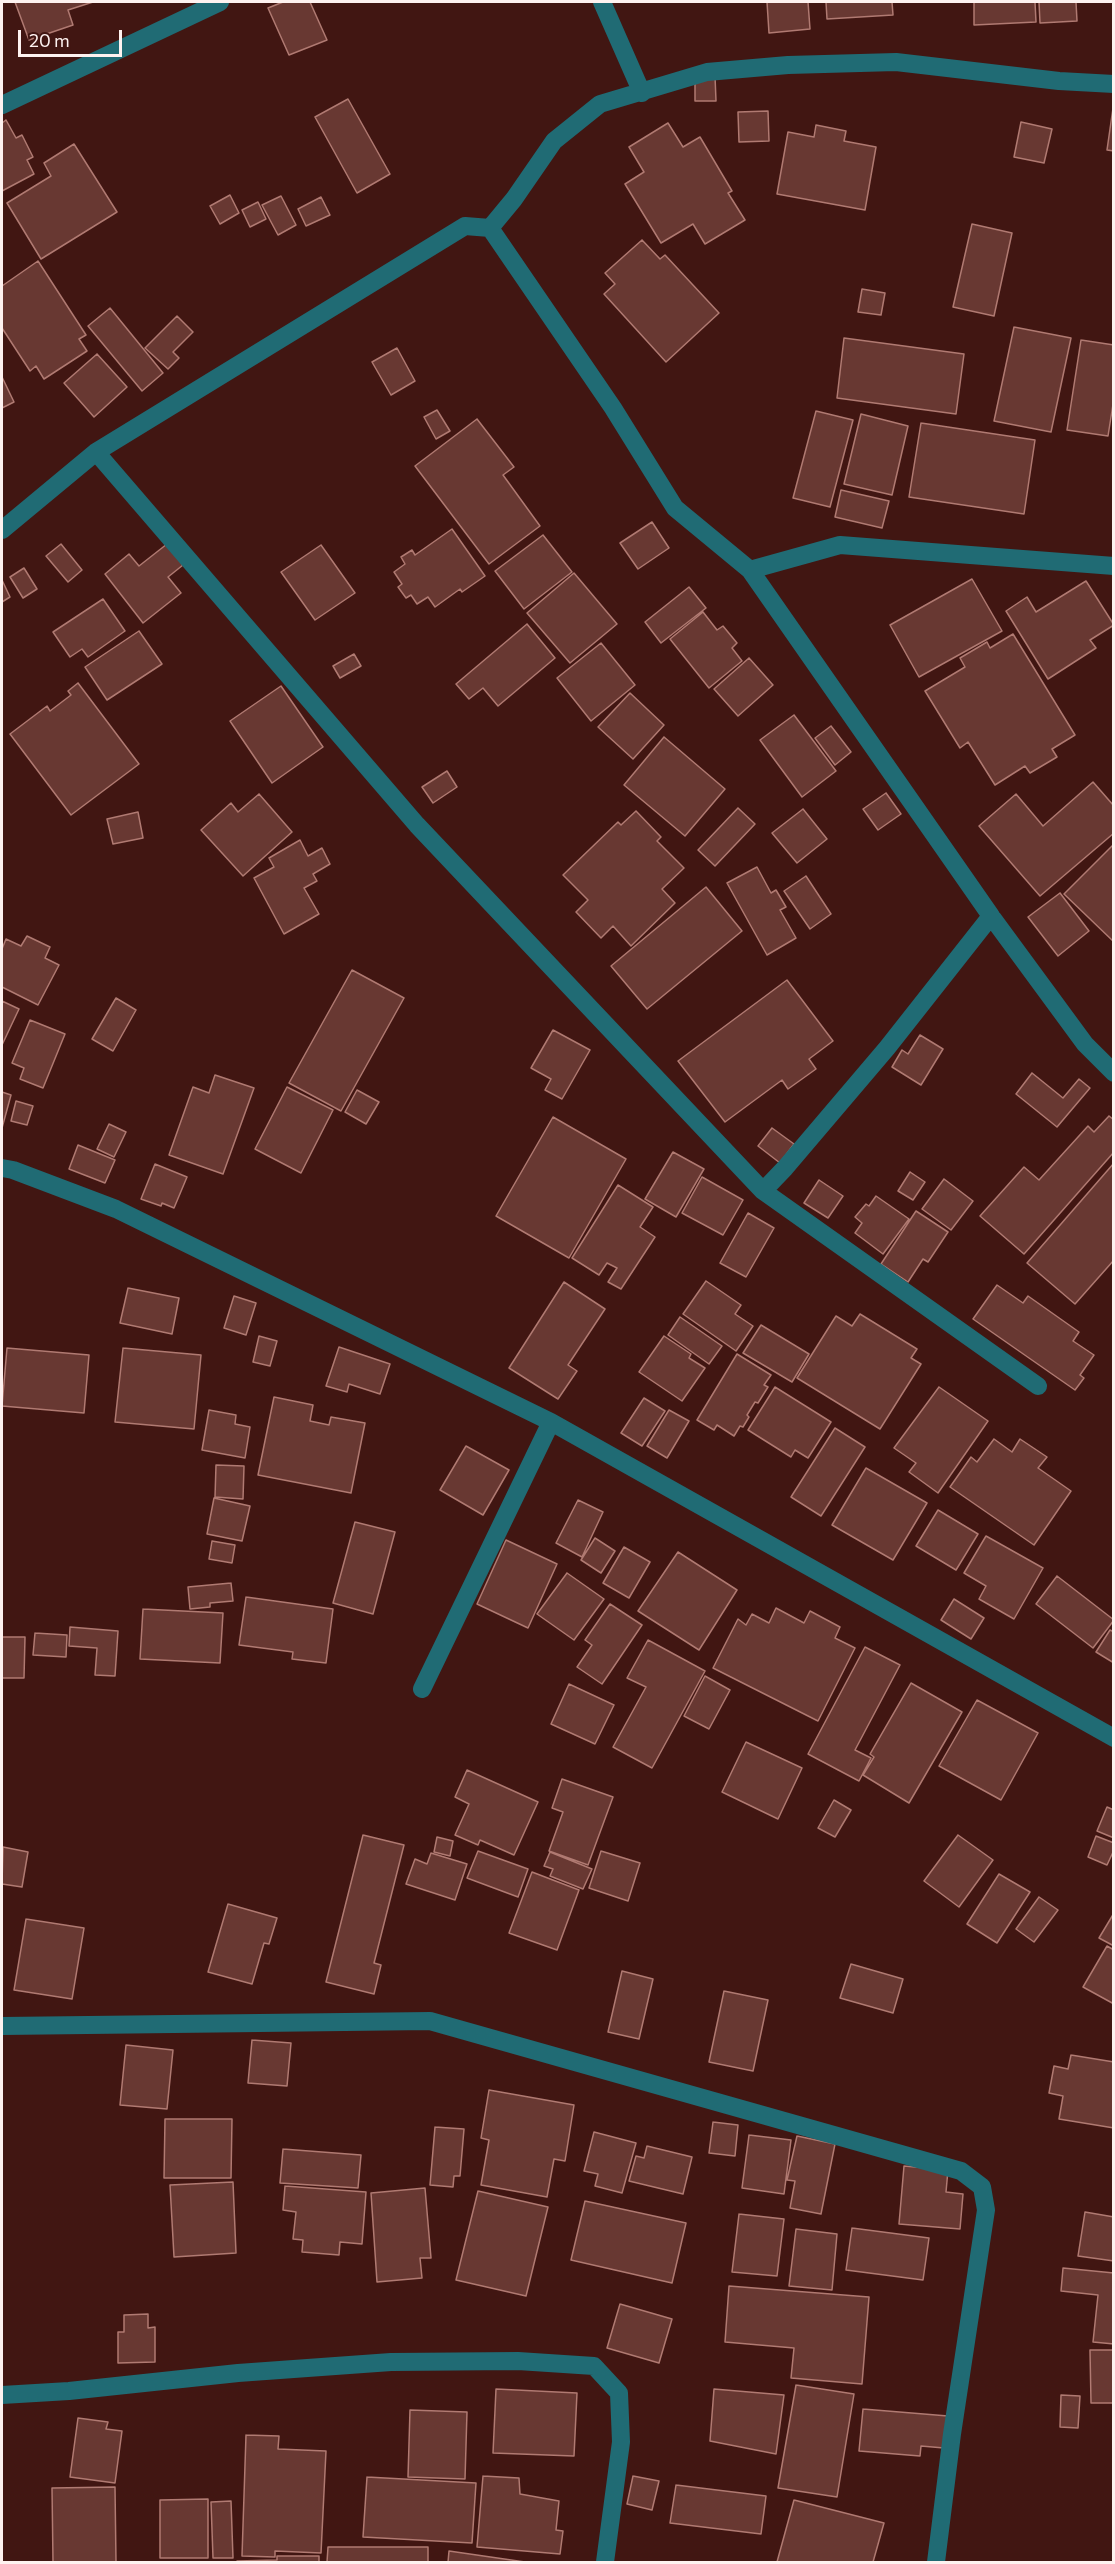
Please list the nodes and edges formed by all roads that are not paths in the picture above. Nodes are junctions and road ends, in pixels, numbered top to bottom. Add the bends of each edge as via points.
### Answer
1 (218, 2) edge
2 (602, 2) edge
3 (1113, 84) edge
4 (642, 93) junction
5 (2, 105) edge
6 (490, 228) junction
7 (96, 452) junction
8 (2, 530) edge
9 (1113, 567) edge
10 (750, 570) junction
11 (991, 916) junction
12 (1113, 1073) edge
13 (2, 1168) edge
14 (763, 1191) junction
15 (1038, 1386) dead end
16 (551, 1422) junction
17 (422, 1689) dead end
18 (1113, 1738) edge
19 (2, 2026) edge
20 (2, 2395) edge
21 (605, 2562) edge
22 (936, 2562) edge

1 - 5 street
2 - 4 street
3 - 4 street via 896,62 707,72
4 - 6 street via 600,104 554,141
6 - 7 street via 465,226
6 - 10 street via 613,408 675,508
7 - 8 street
7 - 14 street via 417,825
9 - 10 street via 840,545
10 - 11 street
11 - 12 street via 1085,1044
11 - 14 street via 887,1048
13 - 16 street via 116,1209
14 - 15 street
16 - 17 street
16 - 18 street
19 - 22 street via 430,2021 961,2171 982,2187 986,2210
20 - 21 street via 391,2362 518,2361 594,2366 619,2393 621,2442

